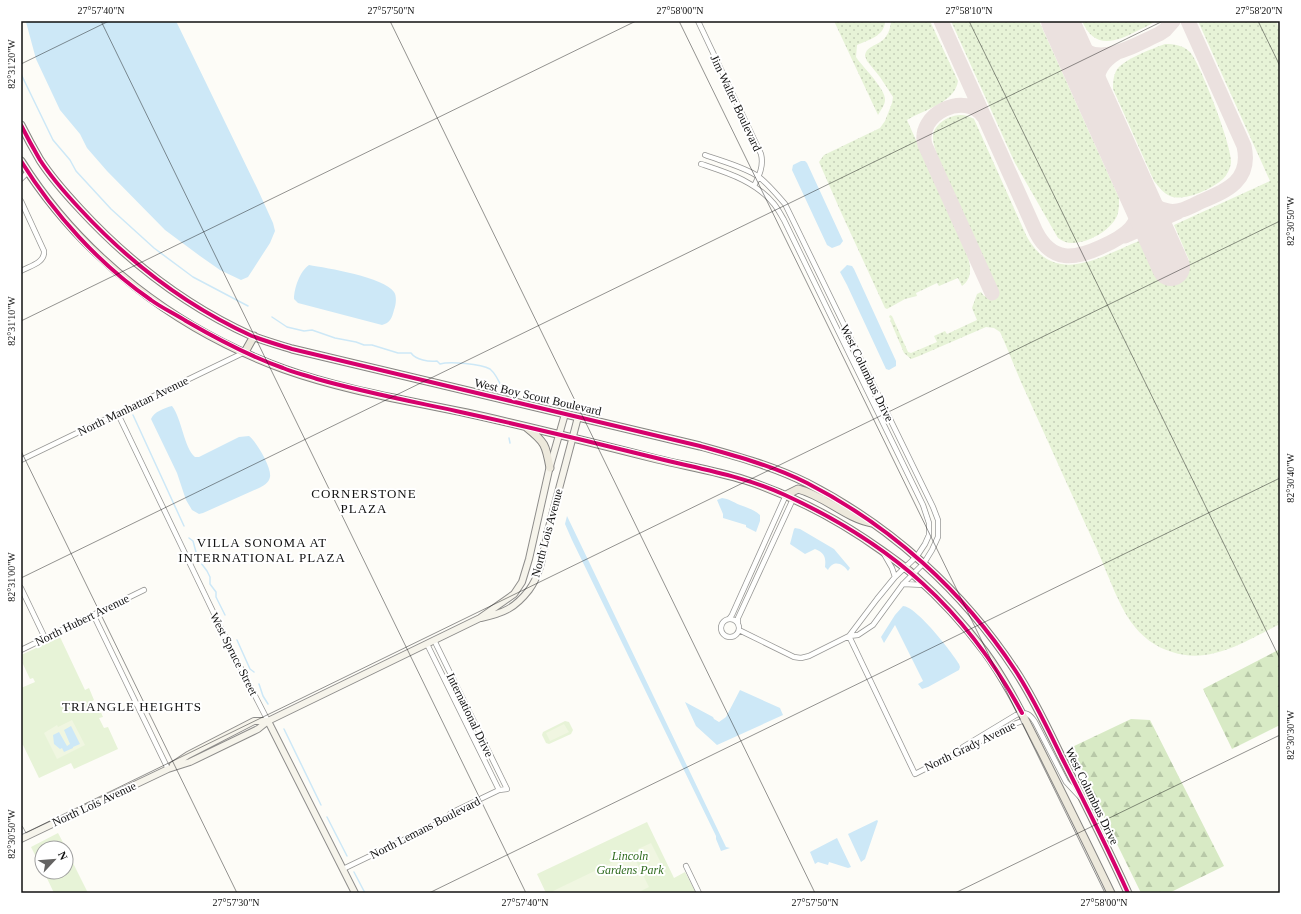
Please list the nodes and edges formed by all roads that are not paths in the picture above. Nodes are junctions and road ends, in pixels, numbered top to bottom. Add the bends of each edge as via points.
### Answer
1 (698, 21) edge
2 (21, 125) edge
3 (705, 155) dead end
4 (21, 161) edge
5 (701, 164) dead end
6 (28, 172) junction
7 (758, 177) junction
8 (21, 179) edge
9 (754, 186) junction
10 (21, 201) edge
11 (21, 271) edge
12 (254, 336) junction
13 (245, 352) junction
14 (118, 414) junction
15 (565, 414) junction
16 (578, 417) junction
17 (525, 426) junction
18 (559, 434) junction
19 (573, 437) junction
20 (21, 460) edge
21 (550, 468) junction
22 (789, 497) junction
23 (874, 524) junction
24 (882, 551) junction
25 (917, 556) junction
26 (764, 562) junction
27 (924, 563) junction
28 (755, 564) junction
29 (905, 567) junction
30 (913, 574) junction
31 (895, 577) junction
32 (903, 584) junction
33 (925, 585) junction
34 (21, 588) edge
35 (144, 590) dead end
36 (94, 616) junction
37 (480, 618) junction
38 (728, 619) junction
39 (738, 623) junction
40 (739, 630) junction
41 (849, 636) junction
42 (45, 638) junction
43 (434, 640) junction
44 (427, 644) junction
45 (21, 650) edge
46 (454, 681) junction
47 (447, 684) junction
48 (1038, 709) joint
49 (1022, 713) junction
50 (1026, 720) junction
51 (268, 721) junction
52 (487, 748) junction
53 (480, 752) junction
54 (954, 754) junction
55 (168, 769) junction
56 (507, 789) joint
57 (499, 790) junction
58 (1086, 804) junction
59 (21, 829) edge
60 (23, 838) edge
61 (686, 866) dead end
62 (343, 869) junction
63 (355, 893) edge
64 (699, 893) edge
65 (1111, 893) edge
66 (1128, 893) edge

1 - 7 street, Jim Walter Boulevard via 761,154 763,161
2 - 12 main road, West Boy Scout Boulevard via 40,161 96,226 131,259 184,298
3 - 7 street, West Columbus Drive
4 - 6 main road
5 - 9 street, West Columbus Drive via 727,172
6 - 8 street
6 - 13 main road via 79,236 121,276 150,300 211,336
7 - 9 street, Jim Walter Boulevard
7 - 27 street, West Columbus Drive via 772,189 792,216 933,507 938,520 938,537
9 - 25 street, West Columbus Drive via 774,204 784,220 923,505 929,523 929,535
10 - 11 street via 44,251 40,262
12 - 13 main road
12 - 15 main road, West Boy Scout Boulevard via 292,349
13 - 14 street, North Manhattan Avenue
13 - 17 main road via 285,369 342,386
14 - 20 street, North Manhattan Avenue
14 - 51 street, West Spruce Street
15 - 16 main road, West Boy Scout Boulevard
15 - 18 street, North Lois Avenue
16 - 19 street, North Lois Avenue
16 - 23 main road, West Boy Scout Boulevard via 750,460 806,483 858,512
17 - 18 main road
17 - 21 main road via 544,443
18 - 19 main road
18 - 21 street, North Lois Avenue
19 - 22 main road via 742,479
19 - 37 street, North Lois Avenue via 541,566 531,588 518,603 501,614
21 - 37 street, North Lois Avenue via 522,582 514,594
22 - 23 main road via 798,489 808,492 861,521
22 - 24 main road via 827,515
22 - 26 street
22 - 28 street
23 - 25 main road, West Boy Scout Boulevard
24 - 29 main road
24 - 31 street
25 - 27 main road, West Boy Scout Boulevard
25 - 29 street, West Columbus Drive
26 - 28 street
26 - 39 street
27 - 30 street, West Columbus Drive
27 - 48 main road, West Boy Scout Boulevard via 995,642
28 - 38 street
29 - 30 main road
29 - 31 street, West Columbus Drive
30 - 32 street, West Columbus Drive
30 - 33 main road
31 - 41 street, West Columbus Drive
32 - 33 street
32 - 41 street, West Columbus Drive via 873,625 858,635
33 - 49 main road via 986,654
34 - 42 street
35 - 36 street, North Hubert Avenue
36 - 42 street, North Hubert Avenue
36 - 55 street
37 - 43 street, North Lois Avenue
38 - 39 street via 734,619
38 - 40 street via 722,624 723,633 732,637
39 - 40 street
40 - 41 street, West Columbus Drive via 801,658
41 - 54 street, North Grady Avenue via 915,774
42 - 45 street, North Hubert Avenue
43 - 44 street, North Lois Avenue
43 - 46 street, International Drive
44 - 47 street, International Drive
44 - 51 street, North Lois Avenue
46 - 47 street
46 - 52 street, International Drive
47 - 53 street, International Drive
48 - 58 main road, West Columbus Drive
49 - 50 main road
49 - 54 street via 973,740
49 - 58 street via 1032,718 1066,782
50 - 54 street, North Grady Avenue
50 - 65 main road
51 - 55 street, North Lois Avenue via 258,729 211,752
51 - 62 street, West Spruce Street
52 - 53 street
52 - 56 street, International Drive
53 - 57 street, International Drive
55 - 60 street, North Lois Avenue
56 - 57 street, North Lemans Boulevard
57 - 62 street, North Lemans Boulevard via 451,813 445,820
58 - 66 main road, West Columbus Drive
59 - 60 street
61 - 64 street
62 - 63 street, West Spruce Street

